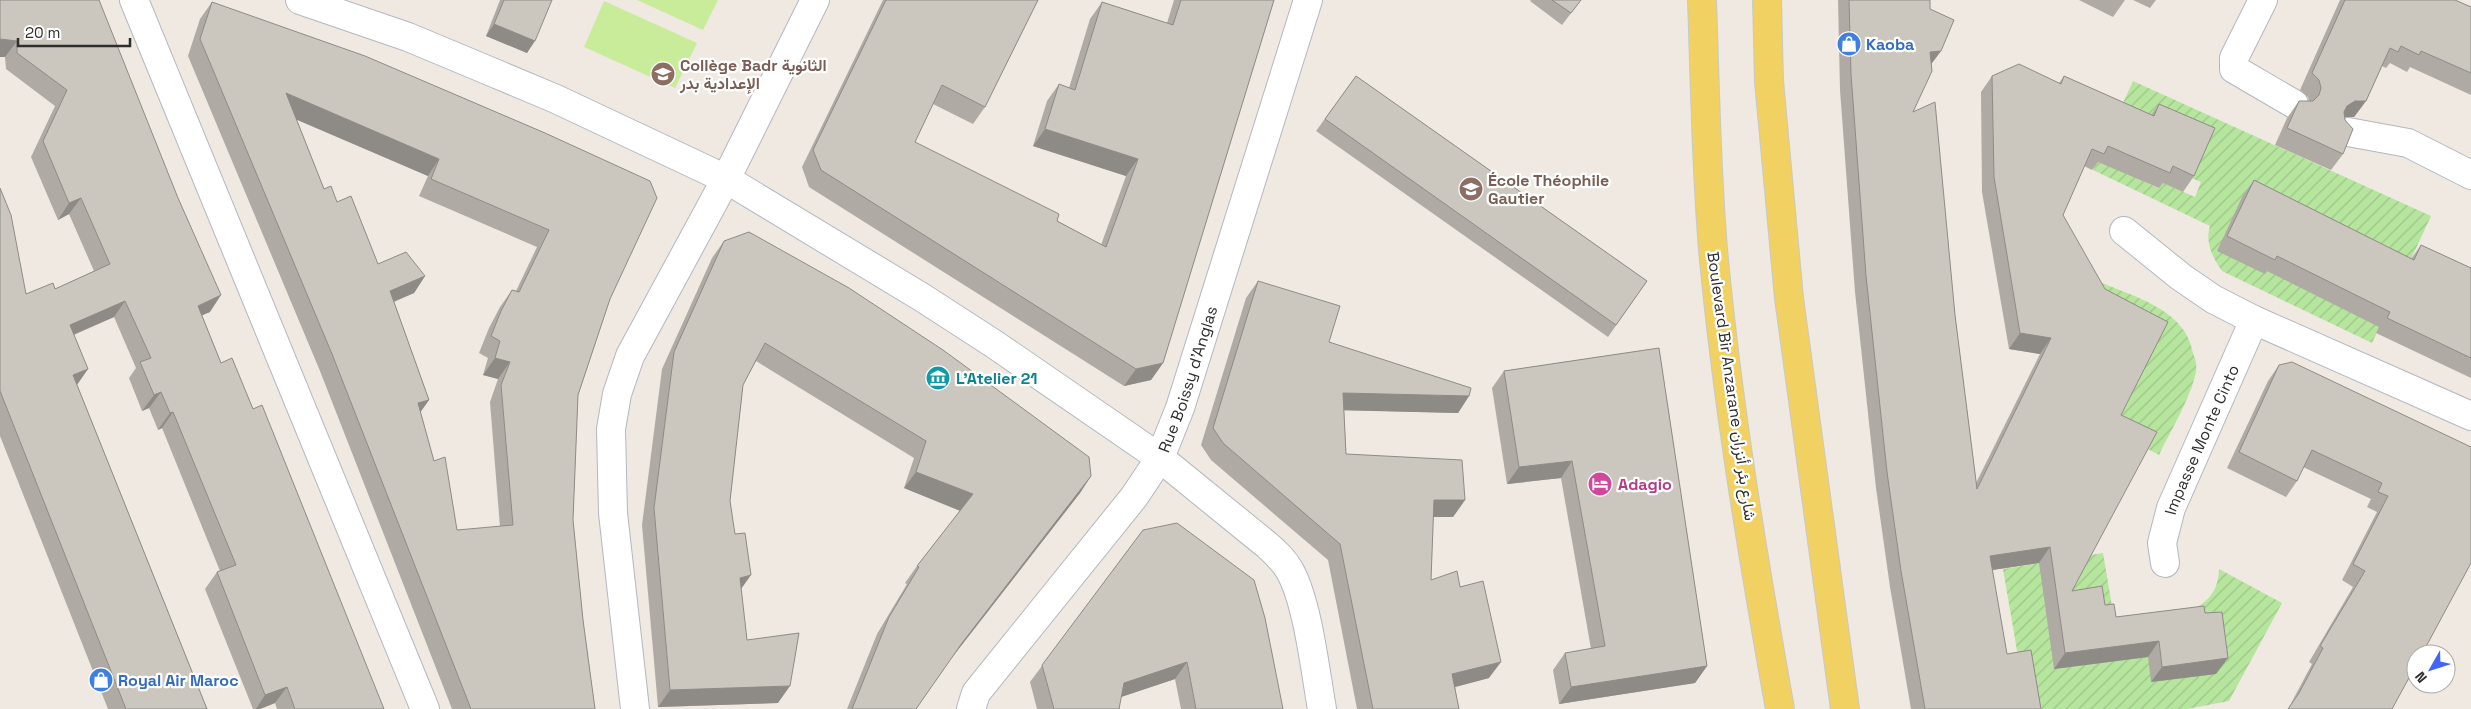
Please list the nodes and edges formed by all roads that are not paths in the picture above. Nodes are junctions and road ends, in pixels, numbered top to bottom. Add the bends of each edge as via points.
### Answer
1 (134, 0) edge
2 (300, 0) edge
3 (815, 0) edge
4 (1308, 0) edge
5 (1702, 0) edge
6 (1767, 0) edge
7 (2263, 0) edge
8 (2294, 104) dead end
9 (2348, 132) edge
10 (2471, 175) edge
11 (726, 179) junction
12 (2124, 232) dead end
13 (2254, 320) junction
14 (2471, 416) edge
15 (1160, 458) junction
16 (2165, 563) dead end
17 (425, 709) edge
18 (635, 709) edge
19 (971, 709) edge
20 (1322, 709) edge
21 (1780, 709) edge
22 (1846, 709) edge

1 - 17 street
2 - 11 street via 408,37 556,99
3 - 11 street
4 - 15 street, Rue Boissy d’Anglas via 1180,408
5 - 21 main road, Boulevard Bir Anzarane شارع بئر أنزران via 1707,156 1724,346
6 - 22 main road via 1769,81 1788,288
7 - 8 street via 2234,58 2234,69
9 - 10 street via 2408,143
11 - 15 street via 923,298
11 - 18 street via 630,356 611,430 613,513
12 - 13 street via 2213,299
13 - 14 street
13 - 16 street, Impasse Monte Cinto via 2171,508 2162,543
15 - 19 street, Rue Boissy d’Anglas via 1134,497 976,693
15 - 20 street via 1281,557 1289,569 1304,617

